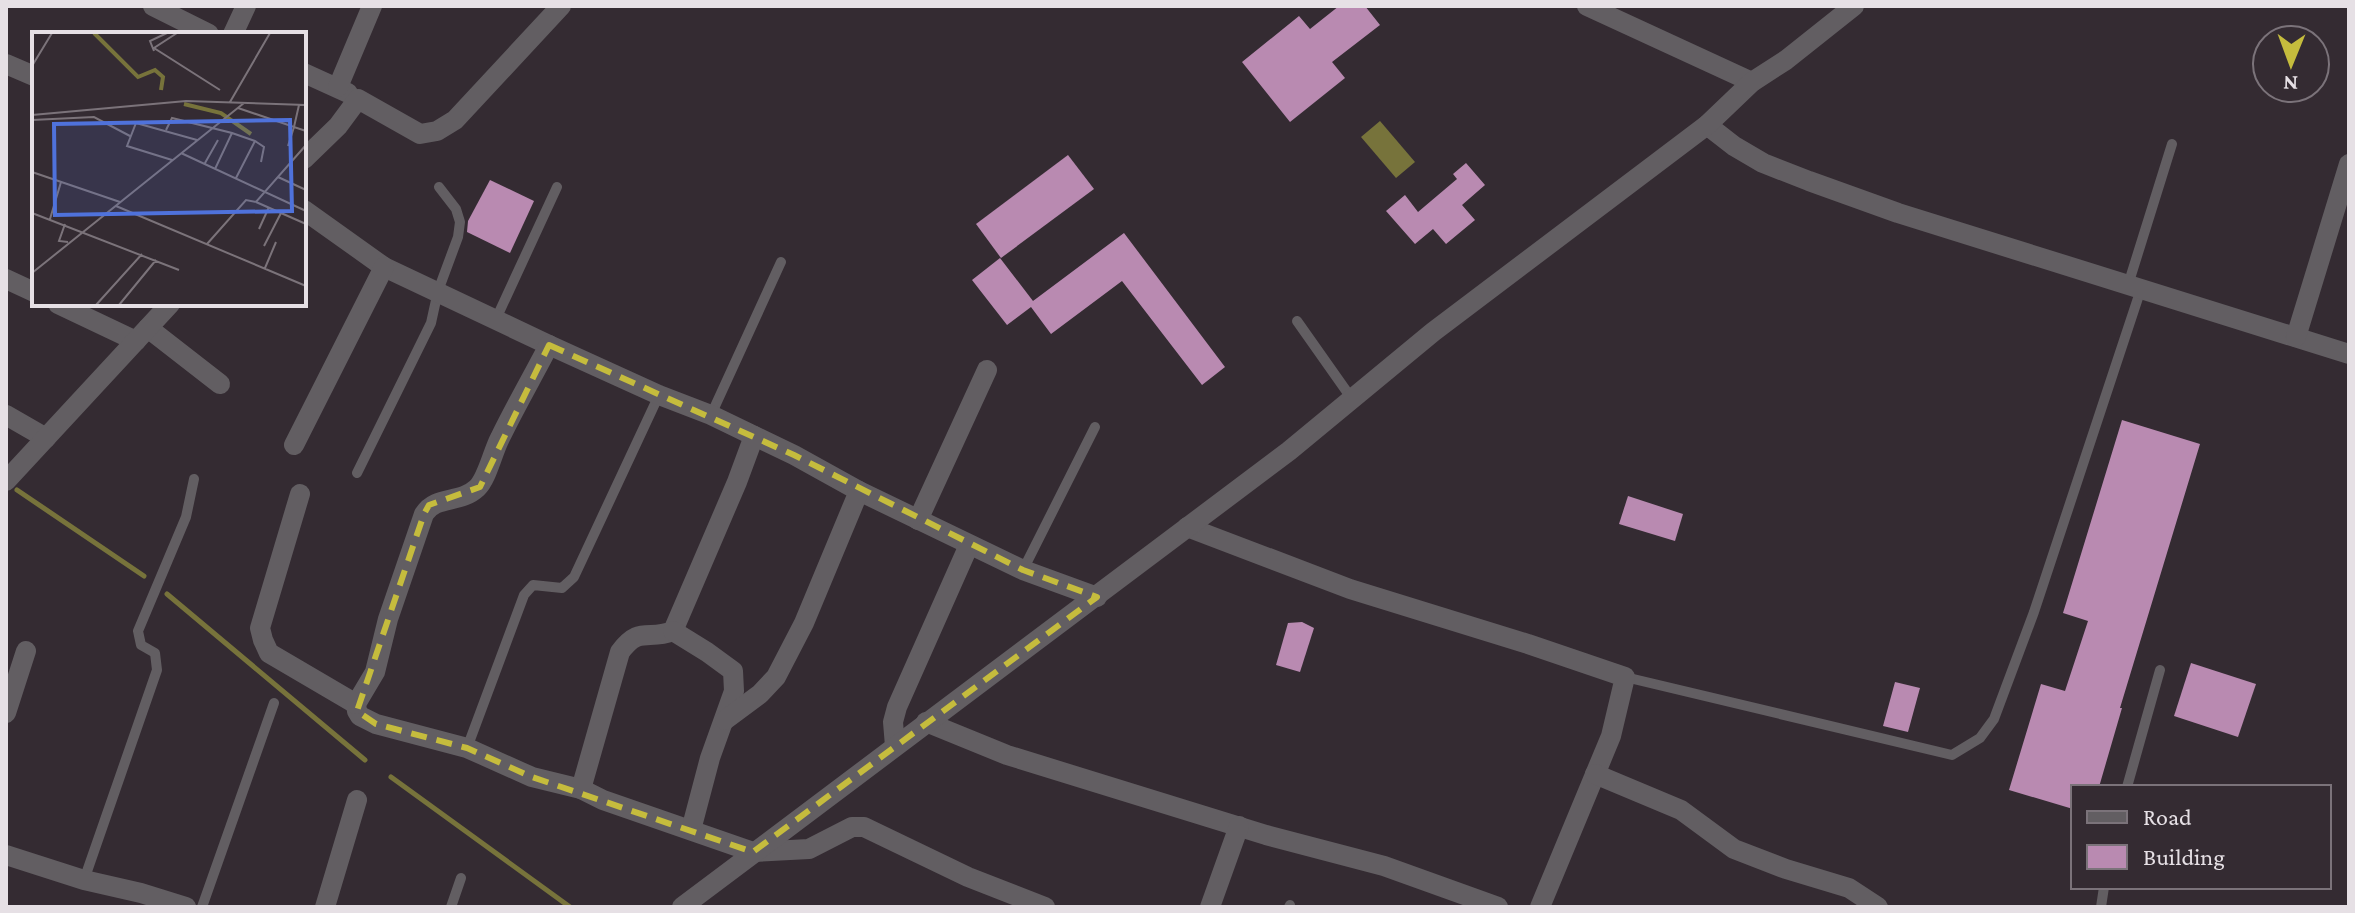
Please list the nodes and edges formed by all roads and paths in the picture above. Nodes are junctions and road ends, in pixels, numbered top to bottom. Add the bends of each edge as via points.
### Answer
1 (153, 6) edge
2 (246, 6) edge
3 (372, 6) edge
4 (561, 6) edge
5 (1587, 6) edge
6 (1854, 6) edge
7 (205, 32) edge
8 (234, 32) edge
9 (6, 64) edge
10 (306, 74) edge
11 (32, 75) edge
12 (1752, 82) junction
13 (338, 87) junction
14 (358, 99) junction
15 (1707, 125) junction
16 (2172, 144) dead end
17 (306, 157) edge
18 (2349, 164) edge
19 (439, 187) dead end
20 (557, 187) dead end
21 (306, 211) edge
22 (781, 262) dead end
23 (384, 267) junction
24 (6, 279) edge
25 (2134, 287) junction
26 (32, 291) edge
27 (438, 291) junction
28 (63, 306) edge
29 (168, 306) edge
30 (496, 319) junction
31 (1297, 321) dead end
32 (142, 335) junction
33 (2296, 337) junction
34 (549, 345) junction
35 (2349, 354) edge
36 (987, 370) dead end
37 (220, 384) dead end
38 (659, 395) junction
39 (1352, 399) junction
40 (6, 415) edge
41 (711, 415) junction
42 (1095, 427) dead end
43 (754, 436) junction
44 (46, 438) junction
45 (294, 445) dead end
46 (357, 473) dead end
47 (194, 479) dead end
48 (6, 481) edge
49 (859, 491) junction
50 (300, 494) dead end
51 (918, 520) junction
52 (1187, 527) junction
53 (969, 545) junction
54 (1023, 570) junction
55 (1097, 597) junction
56 (673, 631) junction
57 (26, 651) dead end
58 (2160, 670) dead end
59 (1625, 677) junction
60 (274, 703) dead end
61 (356, 704) junction
62 (6, 713) edge
63 (725, 720) junction
64 (926, 722) junction
65 (895, 746) junction
66 (467, 748) junction
67 (1595, 774) junction
68 (2128, 785) edge
69 (581, 789) junction
70 (357, 800) dead end
71 (1239, 826) junction
72 (691, 830) junction
73 (753, 852) junction
74 (6, 855) edge
75 (461, 878) dead end
76 (84, 880) junction
77 (186, 907) edge
78 (202, 907) edge
79 (325, 907) edge
80 (451, 907) edge
81 (682, 907) edge
82 (1045, 907) edge
83 (1210, 907) edge
84 (1498, 907) edge
85 (1540, 907) edge
86 (1878, 907) edge

1 - 7 street
2 - 8 street
3 - 13 street
4 - 14 street via 455,120 437,131 420,134
5 - 12 street
6 - 12 street
9 - 11 street
10 - 13 street
12 - 15 street
13 - 14 street
14 - 17 street
15 - 25 street via 1782,171
15 - 39 street
16 - 25 lane
18 - 33 street
19 - 27 lane via 460,222
20 - 30 lane
21 - 23 street
22 - 41 lane
23 - 27 street
23 - 45 street
24 - 26 street
25 - 33 street
25 - 59 lane via 2034,612 1994,719 1980,738 1952,755
27 - 30 street
27 - 46 lane via 431,323
28 - 32 street
29 - 32 street
30 - 34 street
31 - 39 lane
32 - 37 street
32 - 44 street
33 - 35 street
34 - 38 street
34 - 61 street via 480,487 429,505 424,514 375,672
36 - 51 street
38 - 41 street
38 - 66 lane via 574,577 562,588 533,585 524,595
39 - 52 street
40 - 44 street
41 - 43 street
42 - 54 lane
43 - 49 street
43 - 56 street
44 - 48 street
47 - 76 lane via 186,517 138,631 141,645 155,653 157,670
49 - 51 street
49 - 63 street via 776,677
50 - 61 street via 260,628 263,640 269,653
51 - 53 street
52 - 55 street
52 - 59 street via 1350,589
53 - 54 street
53 - 65 street via 897,707
54 - 55 street
55 - 64 street
56 - 63 street via 733,671 734,691
56 - 69 street via 643,634 620,652
57 - 62 street
58 - 68 lane
59 - 67 street via 1611,736
60 - 78 lane
61 - 66 street via 365,720
63 - 72 street
64 - 65 street
64 - 71 street via 1007,755
65 - 73 street
66 - 69 street via 532,777
67 - 85 street
67 - 86 street via 1681,810 1734,849 1849,888
69 - 72 street
70 - 79 street
71 - 83 street
71 - 84 street via 1384,866
72 - 73 street
73 - 81 street
73 - 82 street via 809,849 852,827 864,827
74 - 76 street
75 - 80 lane
76 - 77 street

